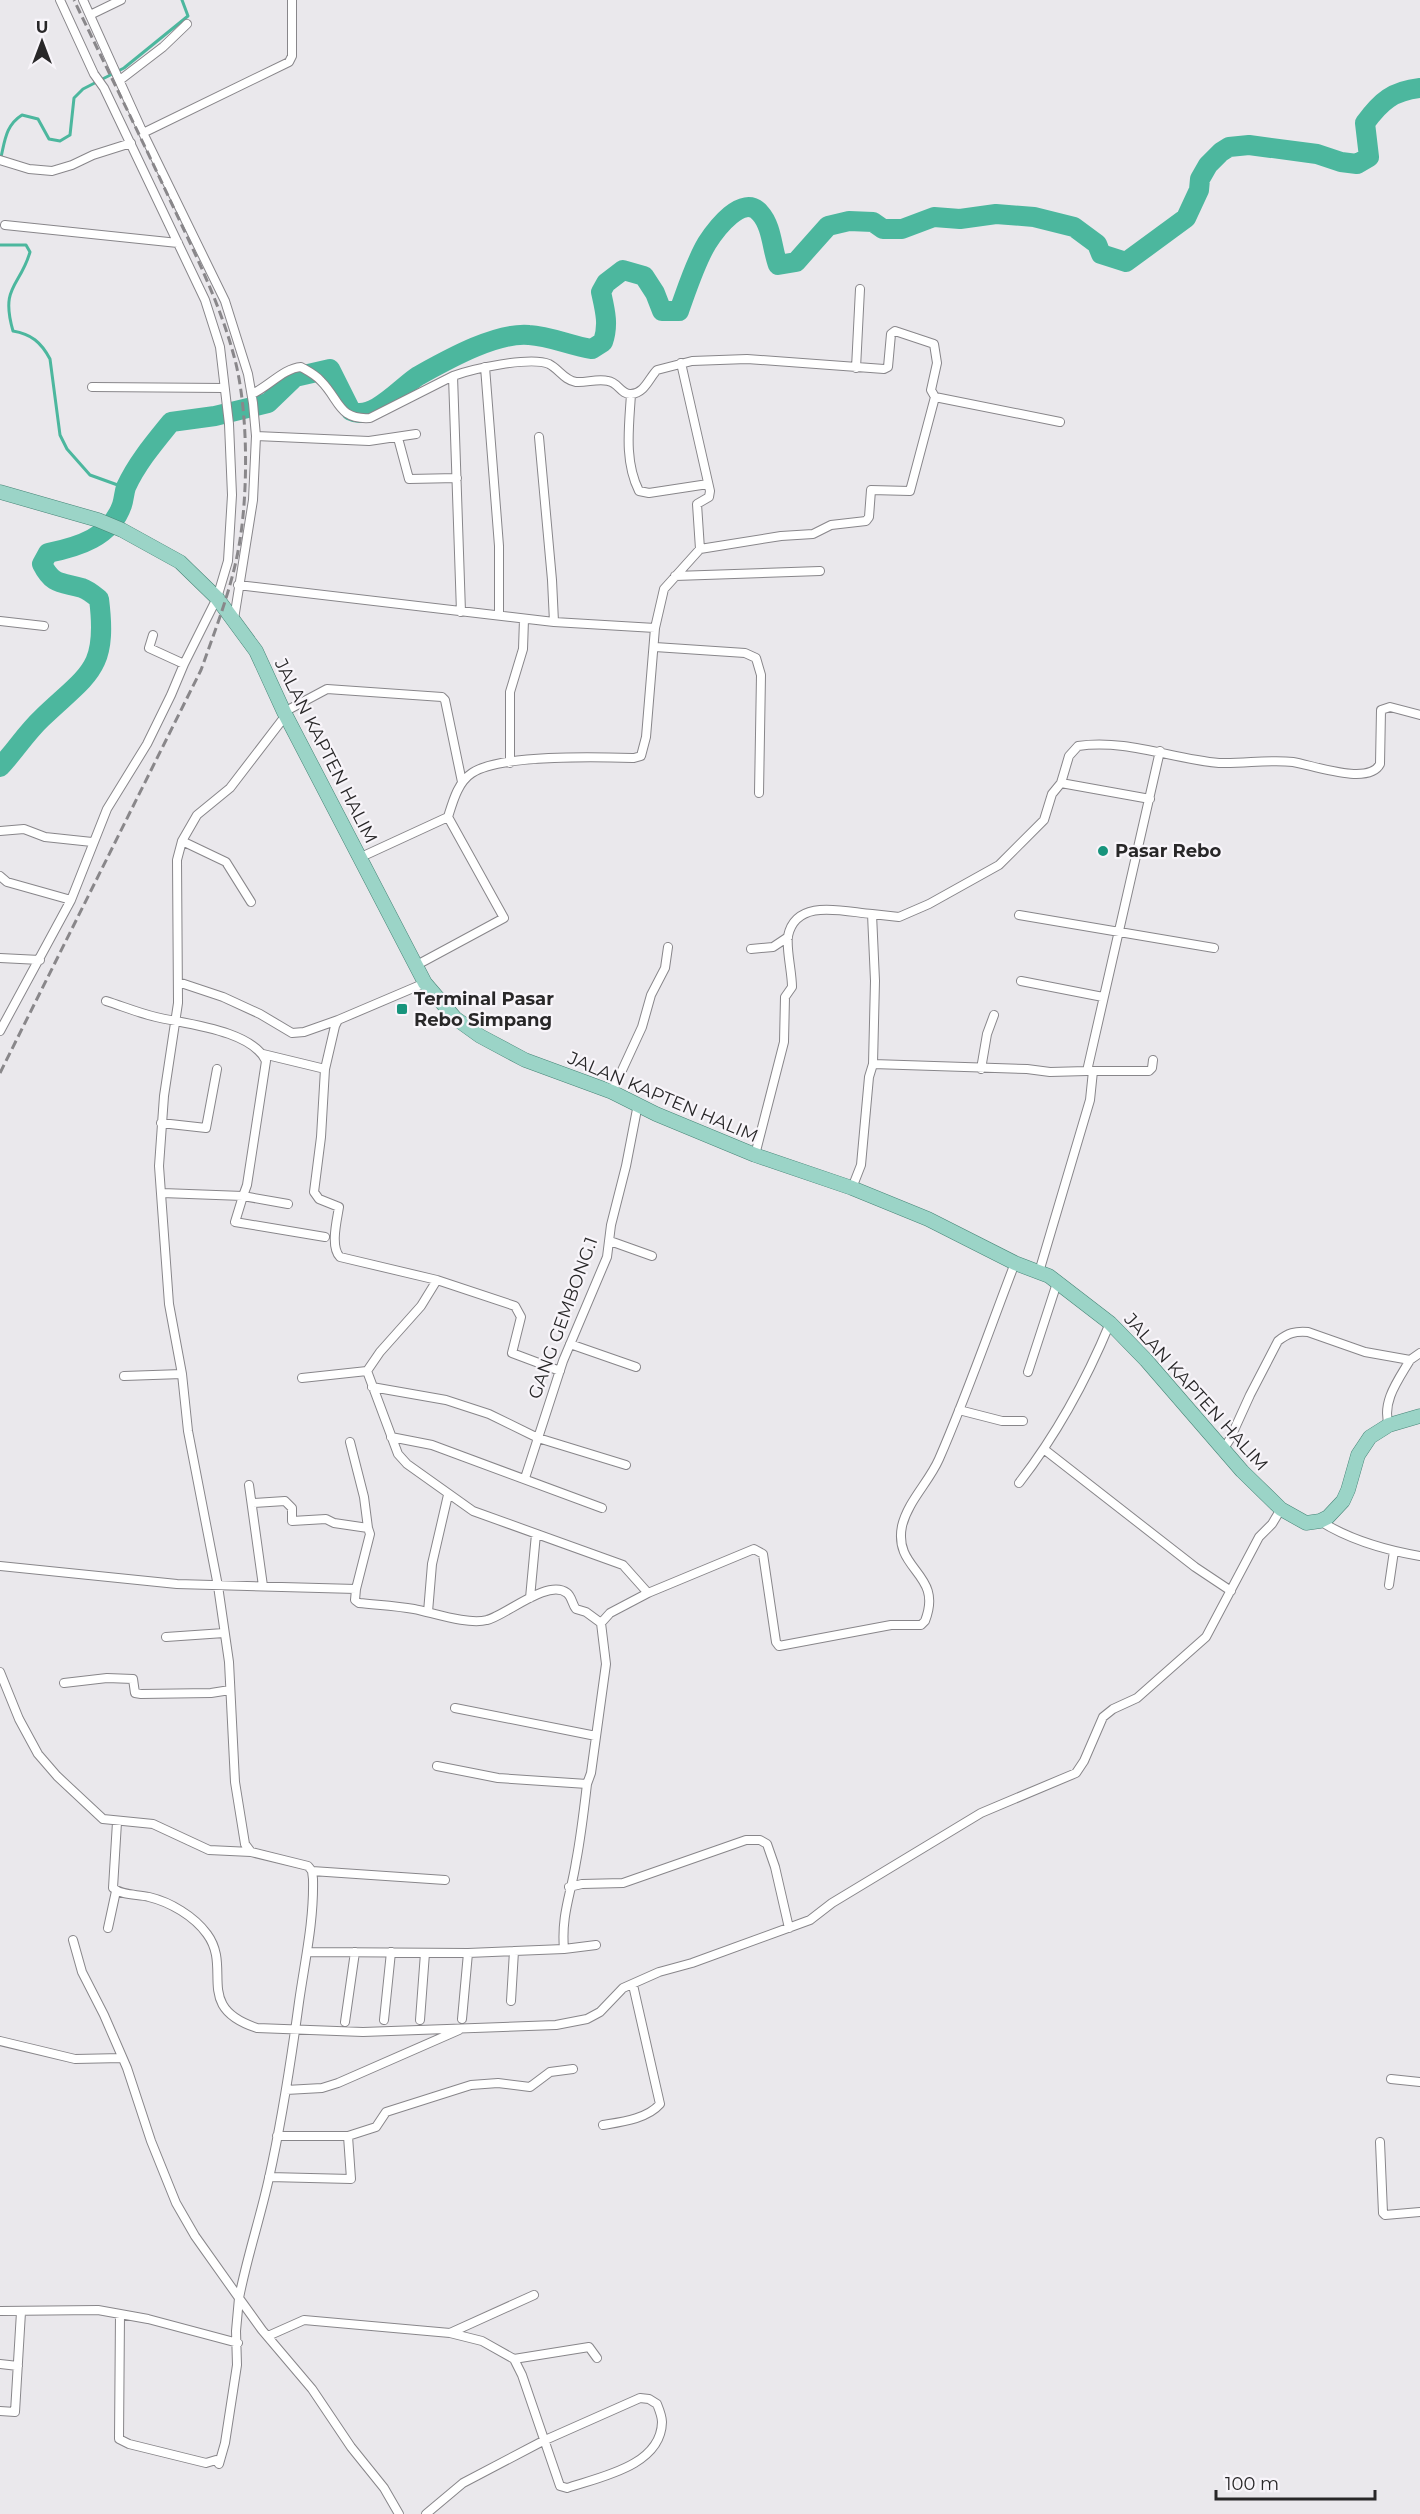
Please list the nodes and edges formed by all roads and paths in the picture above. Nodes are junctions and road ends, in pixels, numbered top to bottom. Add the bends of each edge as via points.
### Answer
1 (60, 0) edge
2 (83, 0) edge
3 (121, 0) edge
4 (292, 0) edge
5 (90, 15) junction
6 (187, 24) dead end
7 (119, 77) junction
8 (143, 133) junction
9 (131, 143) junction
10 (4, 162) edge
11 (5, 225) dead end
12 (178, 243) junction
13 (860, 289) dead end
14 (681, 363) junction
15 (484, 367) junction
16 (856, 368) junction
17 (453, 376) junction
18 (92, 387) dead end
19 (224, 388) junction
20 (631, 394) junction
21 (935, 397) junction
22 (253, 398) junction
23 (1060, 422) dead end
24 (416, 434) dead end
25 (256, 436) junction
26 (539, 437) dead end
27 (398, 438) junction
28 (457, 478) junction
29 (708, 484) junction
30 (0, 492) edge
31 (700, 549) junction
32 (820, 571) dead end
33 (675, 576) junction
34 (238, 585) junction
35 (217, 598) junction
36 (461, 612) junction
37 (499, 615) junction
38 (234, 619) junction
39 (524, 619) junction
40 (0, 621) edge
41 (554, 622) junction
42 (44, 626) dead end
43 (655, 628) junction
44 (153, 635) dead end
45 (655, 647) junction
46 (184, 664) junction
47 (285, 714) junction
48 (1420, 715) edge
49 (1160, 751) junction
50 (510, 763) junction
51 (462, 782) junction
52 (1060, 783) junction
53 (759, 793) dead end
54 (1150, 799) junction
55 (448, 817) junction
56 (0, 831) edge
57 (182, 841) junction
58 (92, 842) junction
59 (359, 858) junction
60 (0, 876) edge
61 (71, 900) junction
62 (251, 902) dead end
63 (872, 914) junction
64 (1020, 915) dead end
65 (1119, 932) junction
66 (788, 936) junction
67 (668, 947) dead end
68 (1214, 948) dead end
69 (751, 949) dead end
70 (0, 958) edge
71 (40, 960) junction
72 (415, 966) junction
73 (1021, 981) dead end
74 (178, 982) junction
75 (424, 983) junction
76 (1103, 997) junction
77 (106, 1001) dead end
78 (994, 1015) dead end
79 (338, 1020) junction
80 (176, 1021) junction
81 (0, 1031) edge
82 (263, 1054) junction
83 (1153, 1060) dead end
84 (873, 1064) junction
85 (217, 1068) dead end
86 (325, 1068) junction
87 (981, 1069) junction
88 (1090, 1071) junction
89 (612, 1092) junction
90 (638, 1104) junction
91 (161, 1123) junction
92 (754, 1155) junction
93 (852, 1188) junction
94 (162, 1193) junction
95 (243, 1197) junction
96 (288, 1204) dead end
97 (325, 1237) dead end
98 (610, 1241) junction
99 (652, 1256) dead end
100 (1015, 1263) junction
101 (1039, 1272) junction
102 (437, 1280) junction
103 (1057, 1283) junction
104 (1110, 1323) junction
105 (570, 1344) junction
106 (1420, 1353) edge
107 (1410, 1360) junction
108 (636, 1367) dead end
109 (367, 1371) junction
110 (560, 1371) junction
111 (1028, 1372) dead end
112 (182, 1374) junction
113 (124, 1376) dead end
114 (302, 1378) dead end
115 (372, 1388) junction
116 (959, 1410) junction
117 (1420, 1416) edge
118 (1023, 1421) dead end
119 (1389, 1425) junction
120 (391, 1437) junction
121 (538, 1438) junction
122 (350, 1442) dead end
123 (1045, 1450) junction
124 (1223, 1450) junction
125 (626, 1465) dead end
126 (525, 1478) junction
127 (1019, 1483) dead end
128 (249, 1485) dead end
129 (448, 1495) junction
130 (253, 1503) junction
131 (602, 1508) dead end
132 (1281, 1509) junction
133 (1320, 1521) junction
134 (368, 1528) junction
135 (536, 1534) junction
136 (1394, 1551) junction
137 (1420, 1556) edge
138 (0, 1566) edge
139 (1389, 1585) dead end
140 (218, 1586) junction
141 (263, 1586) junction
142 (356, 1589) junction
143 (1230, 1591) junction
144 (648, 1593) junction
145 (530, 1598) junction
146 (428, 1612) junction
147 (602, 1623) junction
148 (224, 1633) junction
149 (166, 1637) dead end
150 (0, 1672) edge
151 (64, 1683) dead end
152 (230, 1690) junction
153 (455, 1708) dead end
154 (596, 1736) junction
155 (437, 1766) dead end
156 (587, 1784) junction
157 (117, 1822) junction
158 (251, 1852) junction
159 (312, 1871) junction
160 (445, 1880) dead end
161 (569, 1887) junction
162 (116, 1891) junction
163 (108, 1928) dead end
164 (789, 1928) junction
165 (73, 1940) dead end
166 (596, 1944) dead end
167 (564, 1949) junction
168 (514, 1951) junction
169 (309, 1952) junction
170 (355, 1952) junction
171 (391, 1952) junction
172 (424, 1953) junction
173 (468, 1953) junction
174 (633, 1985) junction
175 (511, 2001) dead end
176 (462, 2019) dead end
177 (384, 2020) dead end
178 (420, 2020) dead end
179 (345, 2022) dead end
180 (296, 2028) junction
181 (463, 2029) junction
182 (0, 2041) edge
183 (122, 2058) junction
184 (573, 2069) dead end
185 (1391, 2079) dead end
186 (1420, 2082) edge
187 (286, 2090) junction
188 (603, 2125) dead end
189 (277, 2136) junction
190 (348, 2136) junction
191 (1380, 2142) dead end
192 (270, 2177) junction
193 (1420, 2212) edge
194 (534, 2295) dead end
195 (239, 2298) junction
196 (0, 2311) edge
197 (21, 2312) junction
198 (120, 2314) junction
199 (450, 2333) junction
200 (268, 2336) junction
201 (238, 2343) junction
202 (597, 2358) dead end
203 (514, 2359) junction
204 (0, 2364) edge
205 (18, 2366) junction
206 (0, 2411) edge
207 (543, 2441) junction
208 (399, 2514) edge
209 (426, 2514) edge

1 - 9 street
2 - 5 street
3 - 5 street
4 - 8 street via 289,62
5 - 7 street
6 - 7 street via 163,47
7 - 8 street
8 - 22 street via 225,301
9 - 10 street via 52,171
9 - 12 street
11 - 12 street
12 - 19 street via 205,300 220,347
13 - 16 street
14 - 16 street via 747,359
14 - 20 street via 657,370 645,388
14 - 29 street
15 - 17 street
15 - 20 street via 550,364 575,382 606,380
15 - 37 street via 500,546
16 - 21 street via 887,368 891,334 895,331 933,342 937,363 931,390
17 - 22 street via 370,418 355,418 343,412 320,380 295,368
17 - 28 street
18 - 19 street
19 - 35 street via 229,424 231,530 228,561
20 - 29 street via 630,464 639,491
21 - 23 street
21 - 31 street via 911,490 871,490 868,521 831,525 813,534
22 - 25 street
24 - 27 street
25 - 27 street via 369,441
25 - 34 street via 252,510
26 - 41 street
27 - 28 street via 409,479
28 - 36 street
29 - 31 street via 710,497 697,504
30 - 35 main road, JALAN KAPTEN HALIM via 122,530 180,562
31 - 33 street
32 - 33 street
33 - 43 street via 664,589
34 - 36 street
34 - 38 street
35 - 38 main road, JALAN KAPTEN HALIM
35 - 46 street
36 - 37 street
37 - 39 street
38 - 47 main road, JALAN KAPTEN HALIM via 256,651
39 - 41 street
39 - 50 street via 523,649 510,692
40 - 42 street
41 - 43 street
43 - 45 street
44 - 46 street via 149,648
45 - 50 street via 641,756
45 - 53 street via 745,653 756,658 761,675
46 - 58 street via 147,744 106,809
47 - 51 street via 327,689 442,697
47 - 57 street via 230,788 197,815
47 - 59 main road, JALAN KAPTEN HALIM
48 - 49 street via 1390,706 1381,710 1380,764 1362,773 1336,772 1292,762 1219,763
49 - 52 street via 1129,746 1078,746 1069,756
49 - 54 street
50 - 51 street via 484,767
51 - 55 street
52 - 54 street
52 - 63 street via 1044,820 999,865 898,917
54 - 65 street
55 - 59 street
55 - 72 street via 504,918
56 - 58 street via 24,829 45,837
57 - 62 street via 226,862
57 - 74 street via 177,860
58 - 61 street
59 - 72 main road, JALAN KAPTEN HALIM
60 - 61 street via 7,882
61 - 71 street
63 - 66 street via 810,910 799,915
63 - 84 street
64 - 65 street
65 - 68 street
65 - 76 street
66 - 69 street via 773,947
66 - 92 street via 792,987 785,997 784,1042
67 - 89 street via 665,968
70 - 71 street
71 - 81 street
72 - 75 main road, JALAN KAPTEN HALIM
73 - 76 street
74 - 79 street via 223,997 292,1033
74 - 80 street
75 - 79 street
75 - 89 main road, JALAN KAPTEN HALIM via 442,1005 480,1036 525,1060
76 - 88 street
77 - 80 street
78 - 87 street
79 - 86 street
80 - 82 street via 224,1032
80 - 91 street
82 - 86 street
82 - 95 street via 266,1061
83 - 88 street via 1149,1071
84 - 87 street
84 - 93 street via 868,1077 861,1165
85 - 91 street via 206,1128
86 - 102 street via 314,1187 319,1199 339,1207 336,1253
87 - 88 street
88 - 101 street via 1090,1100
89 - 90 main road, JALAN KAPTEN HALIM
90 - 92 main road, JALAN KAPTEN HALIM
90 - 98 street, GANG GEMBONG.1
91 - 94 street
92 - 93 main road, JALAN KAPTEN HALIM
93 - 100 main road, JALAN KAPTEN HALIM via 928,1219
94 - 95 street
94 - 112 street via 169,1304
95 - 96 street
95 - 97 street via 236,1222
98 - 99 street
98 - 105 street, GANG GEMBONG.1
100 - 101 main road, JALAN KAPTEN HALIM
100 - 116 street
101 - 103 main road, JALAN KAPTEN HALIM
102 - 109 street via 421,1306
102 - 110 street via 515,1306 521,1317 512,1353
103 - 104 main road, JALAN KAPTEN HALIM
103 - 111 street
104 - 123 street via 1089,1374
104 - 124 main road, JALAN KAPTEN HALIM
105 - 108 street
105 - 110 street, GANG GEMBONG.1
106 - 107 street
107 - 119 street via 1386,1408
107 - 124 street via 1365,1352 1308,1332 1285,1335 1278,1341
109 - 114 street
109 - 115 street
110 - 121 street, GANG GEMBONG.1
112 - 113 street
112 - 140 street via 188,1431
115 - 120 street
115 - 121 street via 446,1400 489,1414
116 - 118 street via 1002,1421
116 - 144 street via 934,1470 912,1503 902,1527 900,1548 924,1580 929,1595 928,1614 921,1625 891,1625 779,1646 763,1554 754,1549
117 - 119 main road
119 - 133 main road via 1363,1446 1342,1501
120 - 126 street via 432,1445
120 - 129 street via 407,1464
121 - 125 street
121 - 126 street, GANG GEMBONG.1
122 - 134 street
123 - 127 street
123 - 143 street
124 - 132 main road, JALAN KAPTEN HALIM
126 - 131 street
128 - 130 street
129 - 135 street via 474,1511
129 - 146 street via 432,1564
130 - 134 street via 285,1501 292,1508 292,1521 323,1519
130 - 141 street
132 - 133 main road, JALAN KAPTEN HALIM via 1306,1523
132 - 143 street via 1259,1537
133 - 136 street via 1341,1533
134 - 142 street via 370,1534
135 - 144 street via 623,1565
135 - 145 street
136 - 137 street
136 - 139 street
138 - 140 street
140 - 141 street
140 - 148 street
141 - 142 street
142 - 146 street via 355,1600 359,1603
143 - 164 street via 1206,1638 1137,1698 1103,1717 1076,1773 981,1813 810,1920
144 - 147 street via 610,1613
145 - 146 street via 486,1621
145 - 147 street via 550,1591 565,1592 576,1609
147 - 154 street via 606,1664
148 - 149 street
148 - 152 street
150 - 157 street via 38,1754 96,1814
151 - 152 street via 133,1679 135,1693 141,1694
152 - 158 street via 235,1782 245,1844
153 - 154 street
154 - 156 street
155 - 156 street via 498,1778
156 - 161 street via 576,1865
157 - 158 street via 153,1824 208,1850
157 - 162 street via 113,1882
158 - 159 street via 308,1866
159 - 160 street
159 - 169 street
161 - 164 street via 623,1883 727,1845 760,1840 767,1844 775,1867
161 - 167 street via 562,1929
162 - 163 street
162 - 180 street via 169,1904 205,1931 215,1950 220,2001 225,2010 257,2028
164 - 174 street via 659,1972
165 - 183 street via 82,1972
166 - 167 street
167 - 168 street
168 - 173 street
168 - 175 street
169 - 170 street
169 - 180 street
170 - 171 street
170 - 179 street
171 - 172 street
171 - 177 street
172 - 173 street
172 - 178 street
173 - 176 street
174 - 181 street via 623,1988 600,2012 586,2019 556,2025
174 - 188 street via 660,2104 626,2121
180 - 181 street via 363,2032
180 - 187 street
181 - 187 street via 338,2083
182 - 183 street via 75,2059
183 - 195 street via 176,2203
184 - 190 street via 550,2072 530,2087 471,2085 386,2112 376,2127
185 - 186 street
187 - 189 street
189 - 190 street
189 - 192 street
190 - 192 street via 351,2179
191 - 193 street via 1383,2213
192 - 195 street
194 - 199 street
195 - 200 street
195 - 201 street
196 - 197 street
197 - 198 street via 98,2310
197 - 205 street
198 - 201 street
198 - 201 street via 119,2437 129,2445 206,2463 216,2460 219,2464
199 - 200 street via 304,2320
199 - 203 street via 482,2341
200 - 208 street via 312,2389
202 - 203 street via 589,2347
203 - 207 street
204 - 205 street
205 - 206 street via 15,2412
207 - 207 street via 640,2398 657,2404 662,2422 651,2451 641,2461 567,2488 560,2486
207 - 209 street via 463,2483

